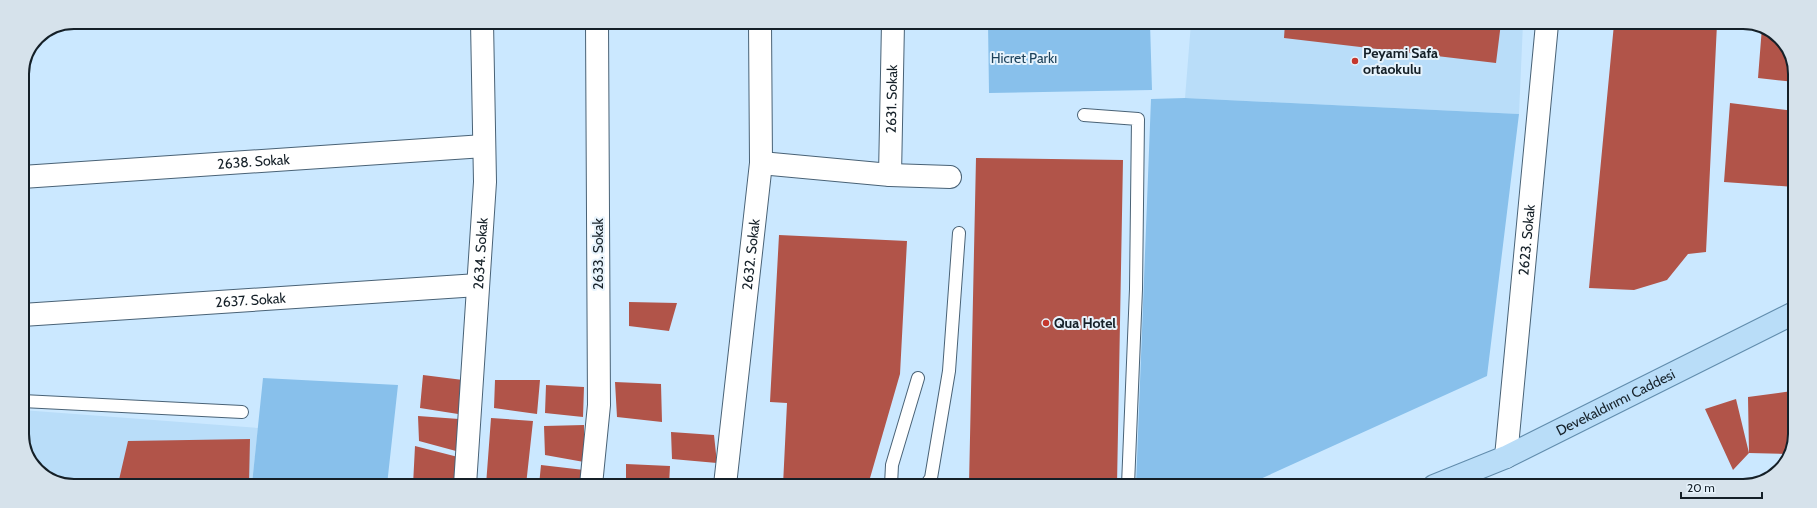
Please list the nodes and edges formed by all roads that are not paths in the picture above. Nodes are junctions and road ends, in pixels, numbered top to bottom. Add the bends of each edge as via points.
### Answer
1 (482, 29) edge
2 (597, 29) edge
3 (760, 29) edge
4 (893, 29) edge
5 (1547, 29) edge
6 (1084, 115) dead end
7 (484, 146) junction
8 (761, 163) junction
9 (890, 175) junction
10 (29, 177) edge
11 (950, 177) dead end
12 (959, 233) dead end
13 (478, 286) junction
14 (29, 316) edge
15 (1788, 316) edge
16 (918, 378) dead end
17 (29, 401) edge
18 (242, 412) dead end
19 (1506, 457) junction
20 (465, 479) edge
21 (592, 479) edge
22 (726, 479) edge
23 (891, 479) edge
24 (930, 479) edge
25 (1128, 479) edge
26 (1451, 479) edge

1 - 7 street, 2634. Sokak
2 - 21 street, 2633. Sokak via 599,405
3 - 8 street, 2632. Sokak
4 - 9 street, 2631. Sokak
5 - 19 street, 2623. Sokak
6 - 25 lane via 1138,119 1136,289
7 - 10 street, 2638. Sokak
7 - 13 street, 2634. Sokak via 485,182
8 - 9 street
8 - 22 street, 2632. Sokak
9 - 11 street
12 - 24 lane via 949,371
13 - 14 street, 2637. Sokak
13 - 20 street, 2634. Sokak
15 - 19 main road, Devekaldırımı Caddesi
16 - 23 lane via 892,465
17 - 18 lane
19 - 26 main road, Devekaldırımı Caddesi

